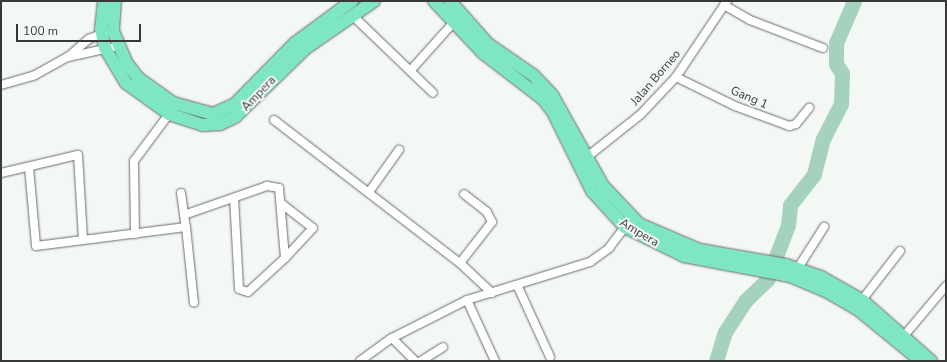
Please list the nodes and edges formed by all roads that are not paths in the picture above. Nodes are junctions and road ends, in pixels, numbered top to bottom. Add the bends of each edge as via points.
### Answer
1 (104, 1) edge
2 (115, 1) edge
3 (352, 1) edge
4 (374, 1) edge
5 (434, 1) edge
6 (450, 1) edge
7 (726, 3) edge
8 (352, 15) junction
9 (454, 22) junction
10 (107, 32) junction
11 (118, 46) junction
12 (823, 48) dead end
13 (106, 51) junction
14 (68, 57) junction
15 (410, 71) junction
16 (676, 77) junction
17 (1, 85) edge
18 (433, 93) dead end
19 (810, 108) dead end
20 (169, 114) junction
21 (274, 120) dead end
22 (399, 150) dead end
23 (587, 157) junction
24 (29, 167) junction
25 (1, 173) edge
26 (369, 192) junction
27 (181, 193) dead end
28 (464, 194) dead end
29 (234, 198) junction
30 (282, 204) junction
31 (614, 210) junction
32 (184, 215) junction
33 (186, 227) junction
34 (625, 227) junction
35 (824, 227) dead end
36 (135, 234) junction
37 (83, 240) junction
38 (900, 251) dead end
39 (285, 258) junction
40 (460, 263) junction
41 (757, 265) junction
42 (789, 269) junction
43 (946, 286) edge
44 (518, 287) junction
45 (492, 293) junction
46 (467, 300) junction
47 (862, 300) junction
48 (194, 303) dead end
49 (903, 337) junction
50 (394, 339) junction
51 (444, 347) dead end
52 (550, 357) dead end
53 (360, 361) edge
54 (415, 361) edge
55 (421, 361) edge
56 (496, 361) edge
57 (921, 361) edge
58 (931, 361) edge

1 - 10 main road, Ampera
2 - 10 main road, Ampera
3 - 11 main road, Ampera via 295,43 235,104 220,113 191,111 161,96 138,78
4 - 8 main road, Ampera
5 - 9 main road, Ampera
6 - 23 main road, Ampera via 488,44 533,75 552,95
7 - 12 street via 750,20
7 - 16 street, Jalan Borneo
8 - 15 street
8 - 20 main road, Ampera via 301,53 247,109 231,120 220,124 196,124
9 - 15 street
9 - 31 main road, Ampera via 483,53 543,100 553,112 592,191
10 - 11 main road, Ampera
10 - 13 main road, Ampera
10 - 14 street
11 - 13 street
13 - 14 street
13 - 20 main road, Ampera via 126,82
14 - 17 street via 35,76
15 - 18 street
16 - 19 street, Gang 1 via 735,106 789,126 796,124
16 - 23 street, Jalan Borneo via 641,114
20 - 36 street via 134,161
21 - 26 street
22 - 26 street
23 - 31 main road, Ampera
24 - 25 street
24 - 37 street via 36,246
24 - 37 street via 73,154 79,156
26 - 40 street
27 - 32 street
28 - 40 street via 487,212 492,222
29 - 30 street via 271,185 279,188
29 - 32 street
29 - 39 street via 240,292 248,292
30 - 39 street
30 - 39 street via 313,228
31 - 34 main road, Ampera
31 - 41 main road, Ampera via 676,243
32 - 33 street
33 - 36 street
33 - 48 street
34 - 41 main road, Ampera via 684,256
34 - 44 street via 599,257
35 - 42 street
36 - 37 street
38 - 47 street
40 - 45 street
41 - 42 main road, Ampera
42 - 47 main road, Ampera
42 - 57 main road, Ampera via 845,301
43 - 49 street
44 - 45 street
44 - 52 street
45 - 46 street
46 - 50 street
46 - 56 street
47 - 49 main road, Ampera
49 - 58 main road, Ampera
50 - 53 street
50 - 54 street
51 - 55 street

